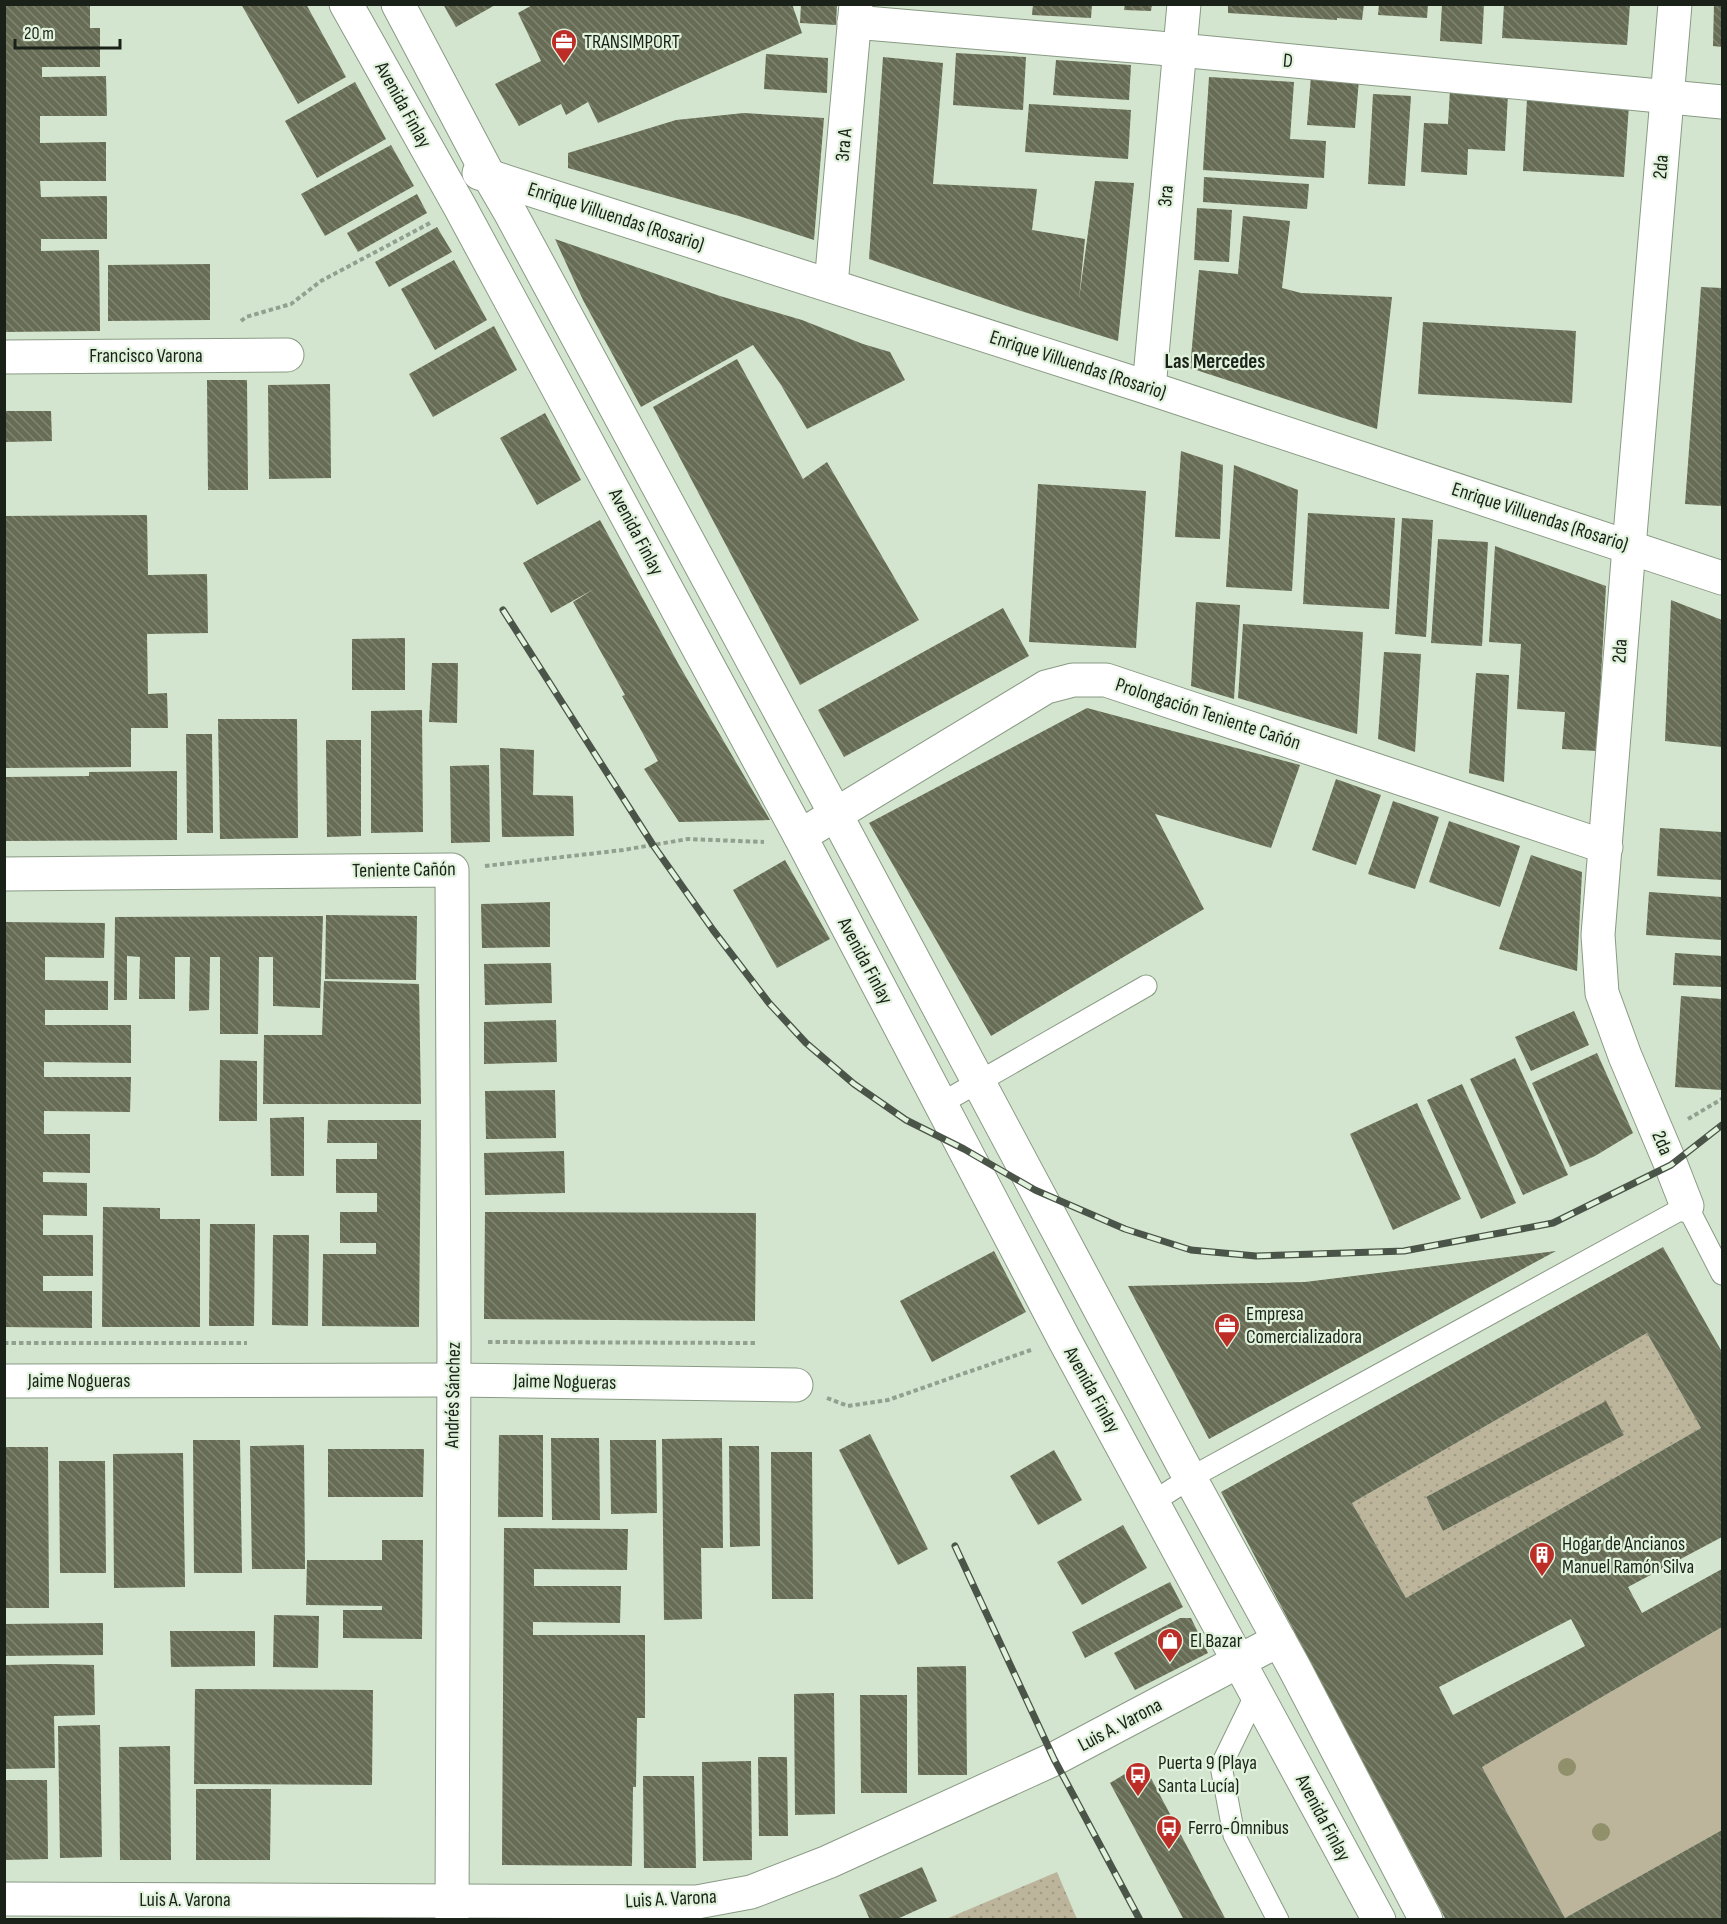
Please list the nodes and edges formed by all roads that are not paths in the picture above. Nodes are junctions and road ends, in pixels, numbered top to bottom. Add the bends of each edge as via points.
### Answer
1 (346, 4) edge
2 (398, 4) edge
3 (1184, 4) edge
4 (1675, 4) edge
5 (855, 13) edge
6 (1180, 50) junction
7 (1667, 97) junction
8 (1722, 102) edge
9 (432, 157) junction
10 (489, 176) junction
11 (831, 285) junction
12 (287, 355) dead end
13 (4, 357) edge
14 (1149, 388) junction
15 (1629, 547) junction
16 (1722, 578) edge
17 (836, 814) junction
18 (800, 836) junction
19 (1606, 847) junction
20 (452, 870) joint
21 (4, 874) edge
22 (1146, 986) dead end
23 (977, 1081) junction
24 (940, 1104) junction
25 (1686, 1206) junction
26 (1722, 1274) edge
27 (453, 1380) junction
28 (4, 1381) edge
29 (796, 1385) road end
30 (1190, 1478) junction
31 (1153, 1502) junction
32 (1279, 1640) junction
33 (1240, 1662) junction
34 (1256, 1694) junction
35 (4, 1899) edge
36 (452, 1910) edge
37 (1278, 1920) edge
38 (1378, 1920) edge
39 (1426, 1920) edge

1 - 9 street, Avenida Finlay
2 - 10 street, Avenida Finlay
3 - 6 street, 3ra
4 - 7 street, 2da
5 - 6 street, D
5 - 11 street, 3ra A
6 - 7 street, D
6 - 14 street, 3ra
7 - 8 street, D
7 - 15 street, 2da
9 - 10 street, Enrique Villuendas (Rosario)
9 - 18 street, Avenida Finlay
10 - 11 street, Enrique Villuendas (Rosario)
10 - 17 street, Avenida Finlay
11 - 14 street, Enrique Villuendas (Rosario)
12 - 13 street, Francisco Varona
14 - 15 street, Enrique Villuendas (Rosario)
15 - 16 street, Enrique Villuendas (Rosario)
15 - 19 street, 2da
17 - 18 street, Prolongación Teniente Cañón
17 - 19 street, Prolongación Teniente Cañón via 1046,687 1073,680 1106,680
17 - 23 street, Avenida Finlay
18 - 24 street, Avenida Finlay
19 - 25 street, 2da via 1598,935 1602,993
20 - 21 street, Teniente Cañón
20 - 27 street, Andrés Sánchez
22 - 23 lane
23 - 24 lane
23 - 30 street, Avenida Finlay
24 - 31 street, Avenida Finlay
25 - 26 lane, 2da
25 - 30 lane
27 - 28 street, Jaime Nogueras
27 - 29 street, Jaime Nogueras
27 - 36 street, Andrés Sánchez
30 - 31 lane
30 - 32 street, Avenida Finlay
31 - 33 street, Avenida Finlay
32 - 33 street, Luis A. Varona
32 - 34 street
32 - 39 street, Avenida Finlay
33 - 34 street, Avenida Finlay
33 - 36 street, Luis A. Varona via 1054,1759 828,1862 751,1892 697,1902
34 - 37 lane via 1221,1766 1234,1836
34 - 38 street, Avenida Finlay
35 - 36 street, Luis A. Varona

